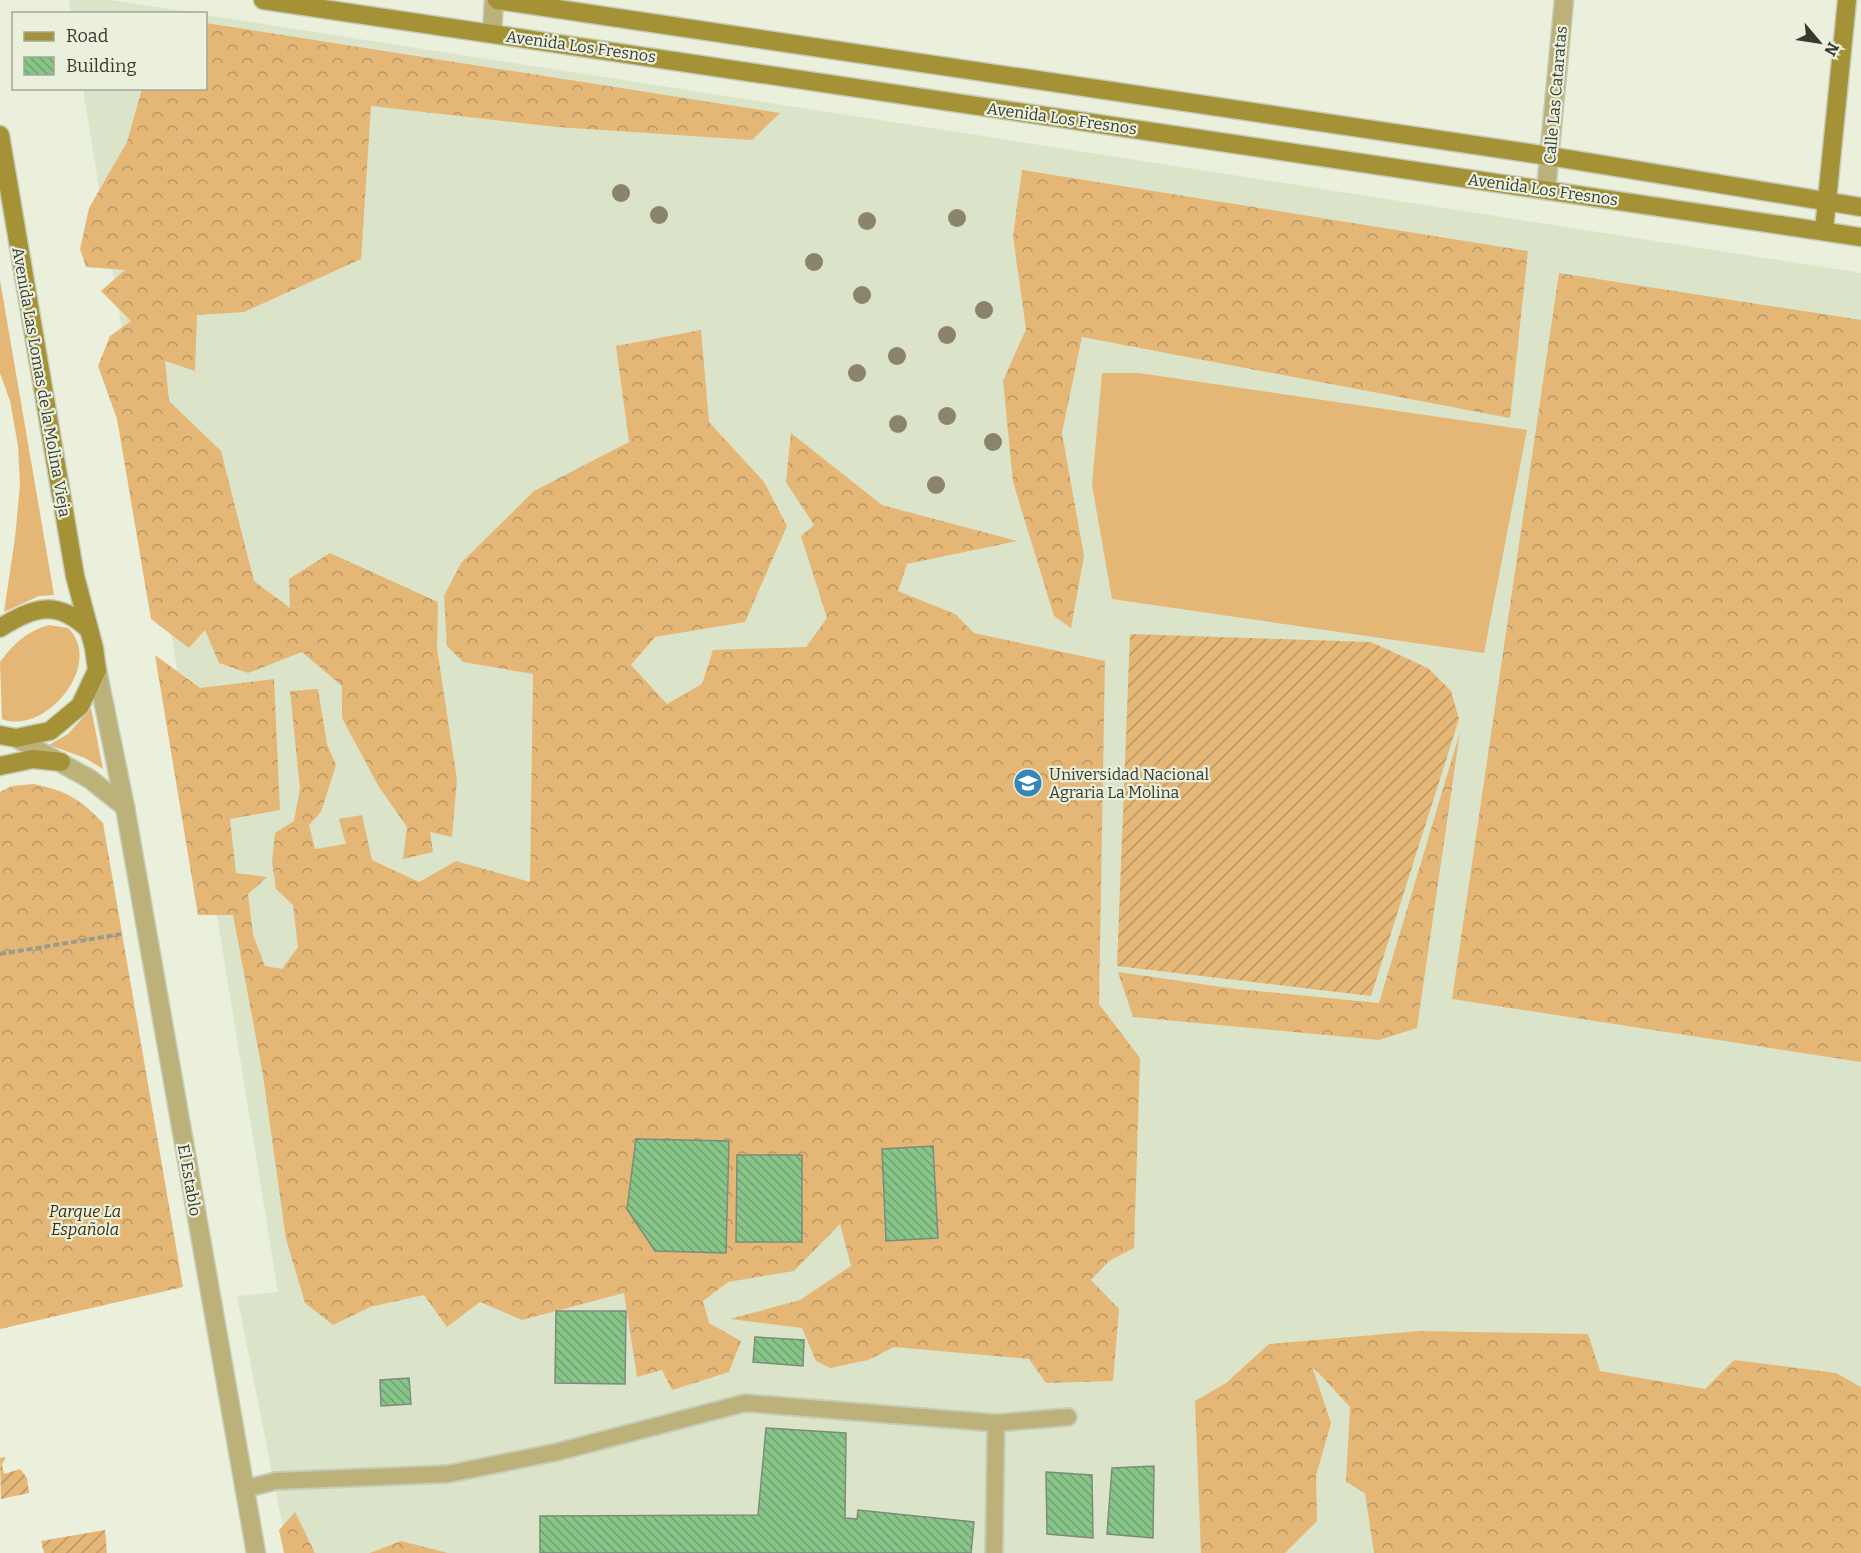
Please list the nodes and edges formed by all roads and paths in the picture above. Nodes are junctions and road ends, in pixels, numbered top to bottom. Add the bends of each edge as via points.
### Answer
1 (262, 0) edge
2 (496, 0) edge
3 (1564, 0) edge
4 (1846, 0) edge
5 (492, 33) junction
6 (0, 135) edge
7 (1549, 156) junction
8 (1546, 190) junction
9 (1828, 200) junction
10 (1861, 207) edge
11 (1824, 230) junction
12 (1861, 237) edge
13 (0, 628) edge
14 (88, 629) junction
15 (97, 670) junction
16 (6, 739) edge
17 (61, 762) junction
18 (0, 766) edge
19 (125, 807) junction
20 (146, 930) junction
21 (0, 954) edge
22 (1068, 1417) dead end
23 (996, 1423) junction
24 (244, 1489) junction
25 (256, 1553) edge
26 (994, 1553) edge

1 - 5 main road, Avenida Los Fresnos
2 - 5 street
2 - 7 main road, Avenida Los Fresnos
3 - 7 street, Calle Las Cataratas
4 - 9 main road
5 - 8 main road, Avenida Los Fresnos
6 - 14 main road, Avenida Las Lomas de la Molina Vieja via 75,576
7 - 8 street, Calle Las Cataratas
7 - 9 main road, Avenida Los Fresnos
8 - 11 main road, Avenida Los Fresnos
9 - 10 main road, Avenida Los Fresnos
9 - 11 main road
11 - 12 main road, Avenida Los Fresnos
13 - 14 main road via 33,610 53,609 65,611
14 - 15 main road, Avenida Las Lomas de la Molina Vieja
15 - 16 main road via 80,706 67,719 50,731
15 - 19 street, El Establo
16 - 17 street
17 - 18 main road via 33,759
17 - 19 street via 90,778
19 - 20 street, El Establo
20 - 21 path
20 - 24 street, El Establo
22 - 23 lane
23 - 24 lane via 746,1403 557,1452 448,1474 276,1481
23 - 26 lane
24 - 25 street, El Establo

